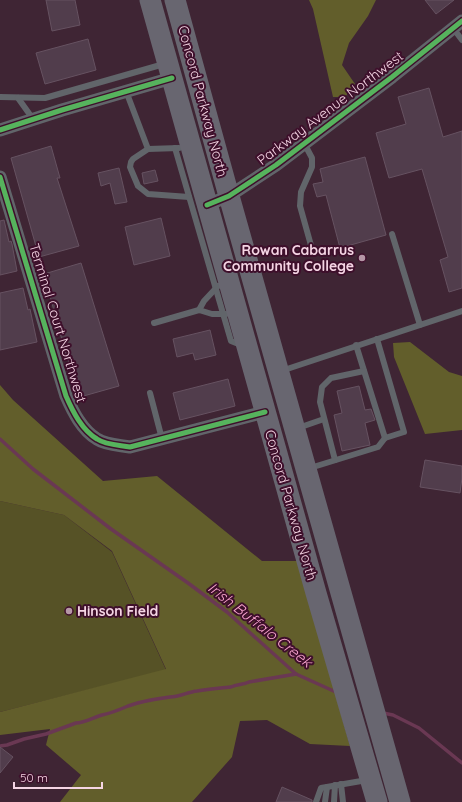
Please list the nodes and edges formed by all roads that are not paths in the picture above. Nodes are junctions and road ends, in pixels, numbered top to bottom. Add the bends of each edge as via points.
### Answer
1 (150, 0) edge
2 (175, 0) edge
3 (458, 25) edge
4 (462, 40) edge
5 (170, 71) junction
6 (126, 91) junction
7 (0, 97) edge
8 (18, 98) junction
9 (33, 119) junction
10 (0, 130) edge
11 (304, 144) junction
12 (183, 147) junction
13 (148, 149) junction
14 (0, 177) edge
15 (229, 196) junction
16 (198, 202) junction
17 (392, 234) dead end
18 (312, 249) dead end
19 (221, 282) junction
20 (199, 310) junction
21 (462, 311) edge
22 (230, 313) junction
23 (154, 323) dead end
24 (420, 325) junction
25 (377, 339) junction
26 (356, 345) junction
27 (364, 371) junction
28 (279, 372) junction
29 (150, 393) dead end
30 (265, 412) junction
31 (324, 419) junction
32 (296, 429) junction
33 (385, 438) junction
34 (162, 439) junction
35 (275, 446) junction
36 (335, 460) junction
37 (307, 469) junction
38 (348, 616) junction
39 (370, 779) junction
40 (338, 785) junction
41 (327, 787) junction
42 (316, 802) edge
43 (325, 802) edge
44 (334, 802) edge
45 (343, 802) edge
46 (377, 802) edge
47 (400, 802) edge

1 - 5 highway, Concord Parkway North
2 - 15 highway, Concord Parkway North
3 - 4 lane
3 - 11 street, Parkway Avenue Northwest
5 - 6 street
5 - 8 lane via 45,98
5 - 12 highway, Concord Parkway North
6 - 9 street
6 - 13 lane
7 - 8 lane
8 - 9 lane
9 - 10 street
11 - 15 street, Parkway Avenue Northwest
11 - 18 lane via 312,158 312,167 302,192 300,206
12 - 13 lane
12 - 16 highway, Concord Parkway North
13 - 16 lane via 133,159 130,167 142,190 148,194
14 - 34 street, Terminal Court Northwest via 74,415 97,439 111,444 130,447
15 - 16 street, Parkway Avenue Northwest
15 - 28 highway, Concord Parkway North
16 - 19 highway, Concord Parkway North
17 - 24 lane
19 - 20 lane
19 - 22 highway, Concord Parkway North
20 - 22 lane via 212,314
20 - 23 lane
21 - 24 lane
22 - 30 highway, Concord Parkway North via 245,340
24 - 25 lane
25 - 26 lane
25 - 33 lane via 404,432
26 - 27 lane
26 - 28 lane
27 - 31 lane via 331,378 322,387 320,402
27 - 33 lane
28 - 32 highway, Concord Parkway North
29 - 34 lane
30 - 34 street, Terminal Court Northwest
30 - 35 highway, Concord Parkway North
31 - 32 lane
31 - 36 lane
32 - 37 highway, Concord Parkway North
33 - 36 lane via 378,447
35 - 38 highway via 283,445 288,450 321,560
35 - 39 highway, Concord Parkway North
36 - 37 lane
37 - 38 highway, Concord Parkway North
38 - 47 highway, Concord Parkway North
39 - 40 lane
39 - 46 highway, Concord Parkway North
40 - 41 lane
40 - 44 lane
40 - 45 lane
41 - 42 lane via 321,788
41 - 43 lane

